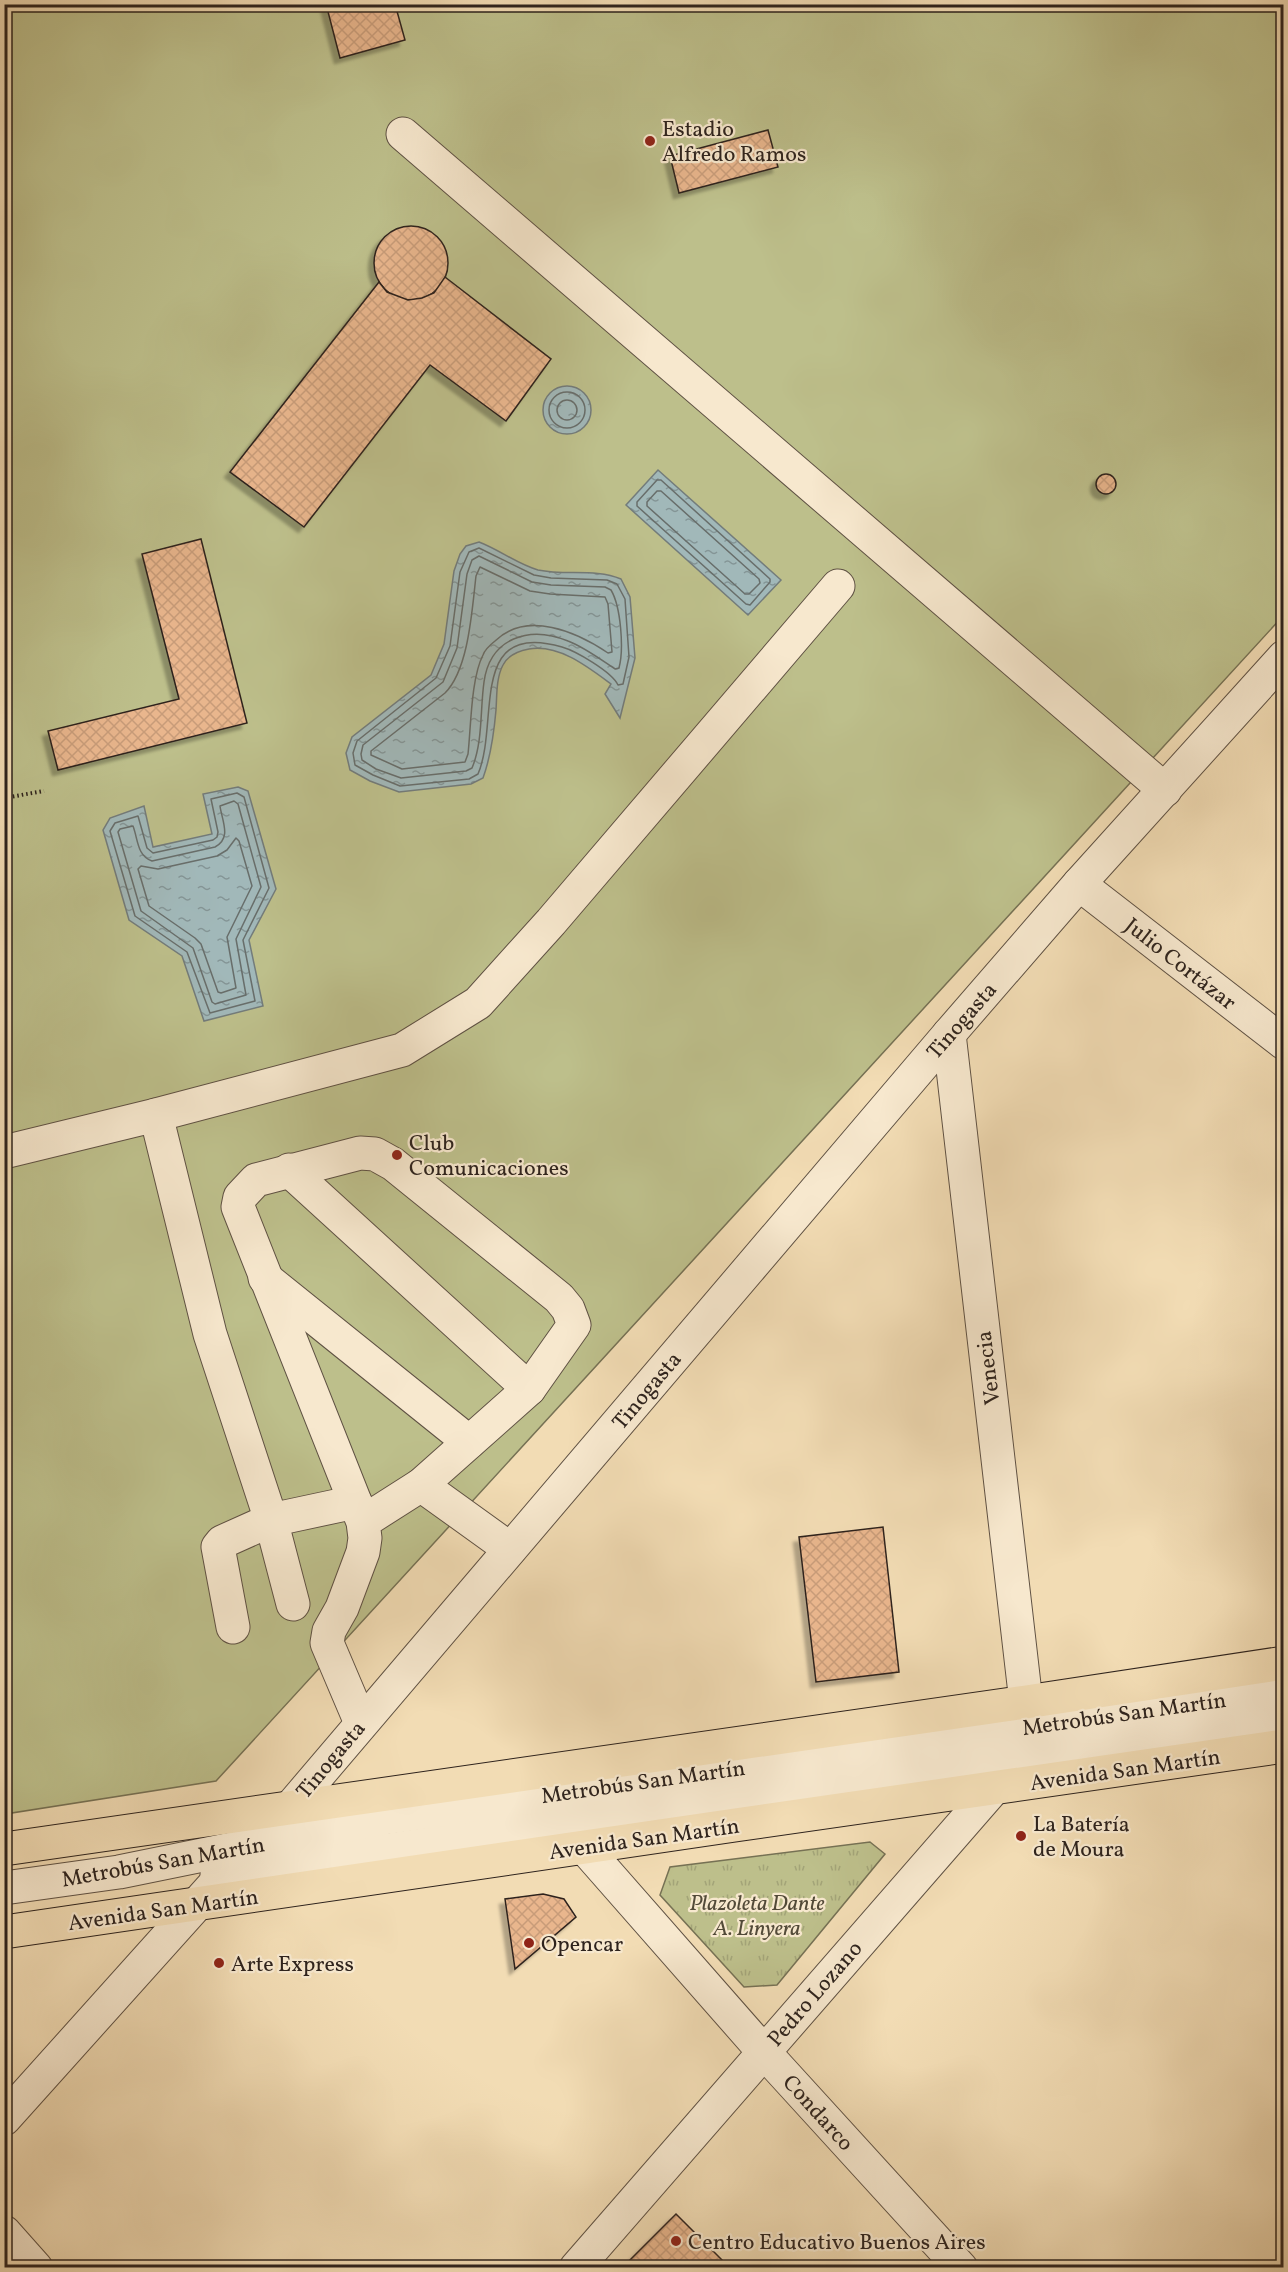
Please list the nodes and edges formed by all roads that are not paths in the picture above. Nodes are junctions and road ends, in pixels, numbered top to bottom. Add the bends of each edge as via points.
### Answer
1 (403, 134) dead end
2 (838, 586) dead end
3 (1284, 657) edge
4 (1165, 790) junction
5 (1079, 884) junction
6 (948, 1034) junction
7 (1284, 1043) edge
8 (156, 1115) junction
9 (4, 1152) edge
10 (290, 1170) junction
11 (264, 1277) junction
12 (529, 1389) junction
13 (469, 1442) junction
14 (421, 1485) junction
15 (359, 1512) junction
16 (272, 1520) junction
17 (510, 1549) junction
18 (293, 1604) dead end
19 (233, 1627) dead end
20 (1284, 1663) edge
21 (1284, 1690) edge
22 (1023, 1715) junction
23 (1284, 1719) edge
24 (361, 1723) junction
25 (1284, 1746) edge
26 (1008, 1759) junction
27 (994, 1788) junction
28 (290, 1808) junction
29 (250, 1845) junction
30 (583, 1846) junction
31 (4, 1849) edge
32 (225, 1874) junction
33 (4, 1888) edge
34 (197, 1904) junction
35 (4, 1907) edge
36 (4, 1932) edge
37 (763, 2051) junction
38 (4, 2119) edge
39 (4, 2232) edge
40 (36, 2268) edge
41 (576, 2268) edge
42 (961, 2268) edge

1 - 4 street
2 - 8 street via 478,1003 402,1050
3 - 4 street, Tinogasta
4 - 5 street, Tinogasta
5 - 6 street, Tinogasta
5 - 7 street, Julio Cortázar
6 - 17 street, Tinogasta
6 - 22 street, Venecia
8 - 9 street
8 - 16 street via 210,1334
10 - 11 street via 256,1180 240,1197 238,1207
10 - 12 street
10 - 12 street via 360,1153 375,1154 393,1164 559,1298 574,1326
11 - 13 street
11 - 15 street
12 - 13 street
13 - 14 street
14 - 15 street
14 - 17 street
15 - 16 street
15 - 24 street via 365,1538 363,1552 327,1643
16 - 18 street
16 - 19 street via 218,1547
17 - 24 street, Tinogasta
20 - 22 main road
21 - 22 street, Metrobús San Martín
22 - 26 street, Pedro Lozano
22 - 28 main road
22 - 29 street, Metrobús San Martín via 384,1818
23 - 26 street, Metrobús San Martín
24 - 28 street, Tinogasta
25 - 27 main road, Avenida San Martín
26 - 27 street, Pedro Lozano
26 - 32 street, Metrobús San Martín
27 - 30 main road, Avenida San Martín
27 - 37 street, Pedro Lozano
28 - 29 street, Tinogasta
28 - 31 main road
29 - 32 street, Tinogasta
29 - 33 street, Metrobús San Martín via 119,1872
30 - 34 main road, Avenida San Martín
30 - 37 street, Condarco
32 - 34 street, Tinogasta
32 - 35 street, Metrobús San Martín
34 - 36 main road, Avenida San Martín
34 - 38 street, Tinogasta
37 - 41 street, Pedro Lozano
37 - 42 street, Condarco
39 - 40 street

